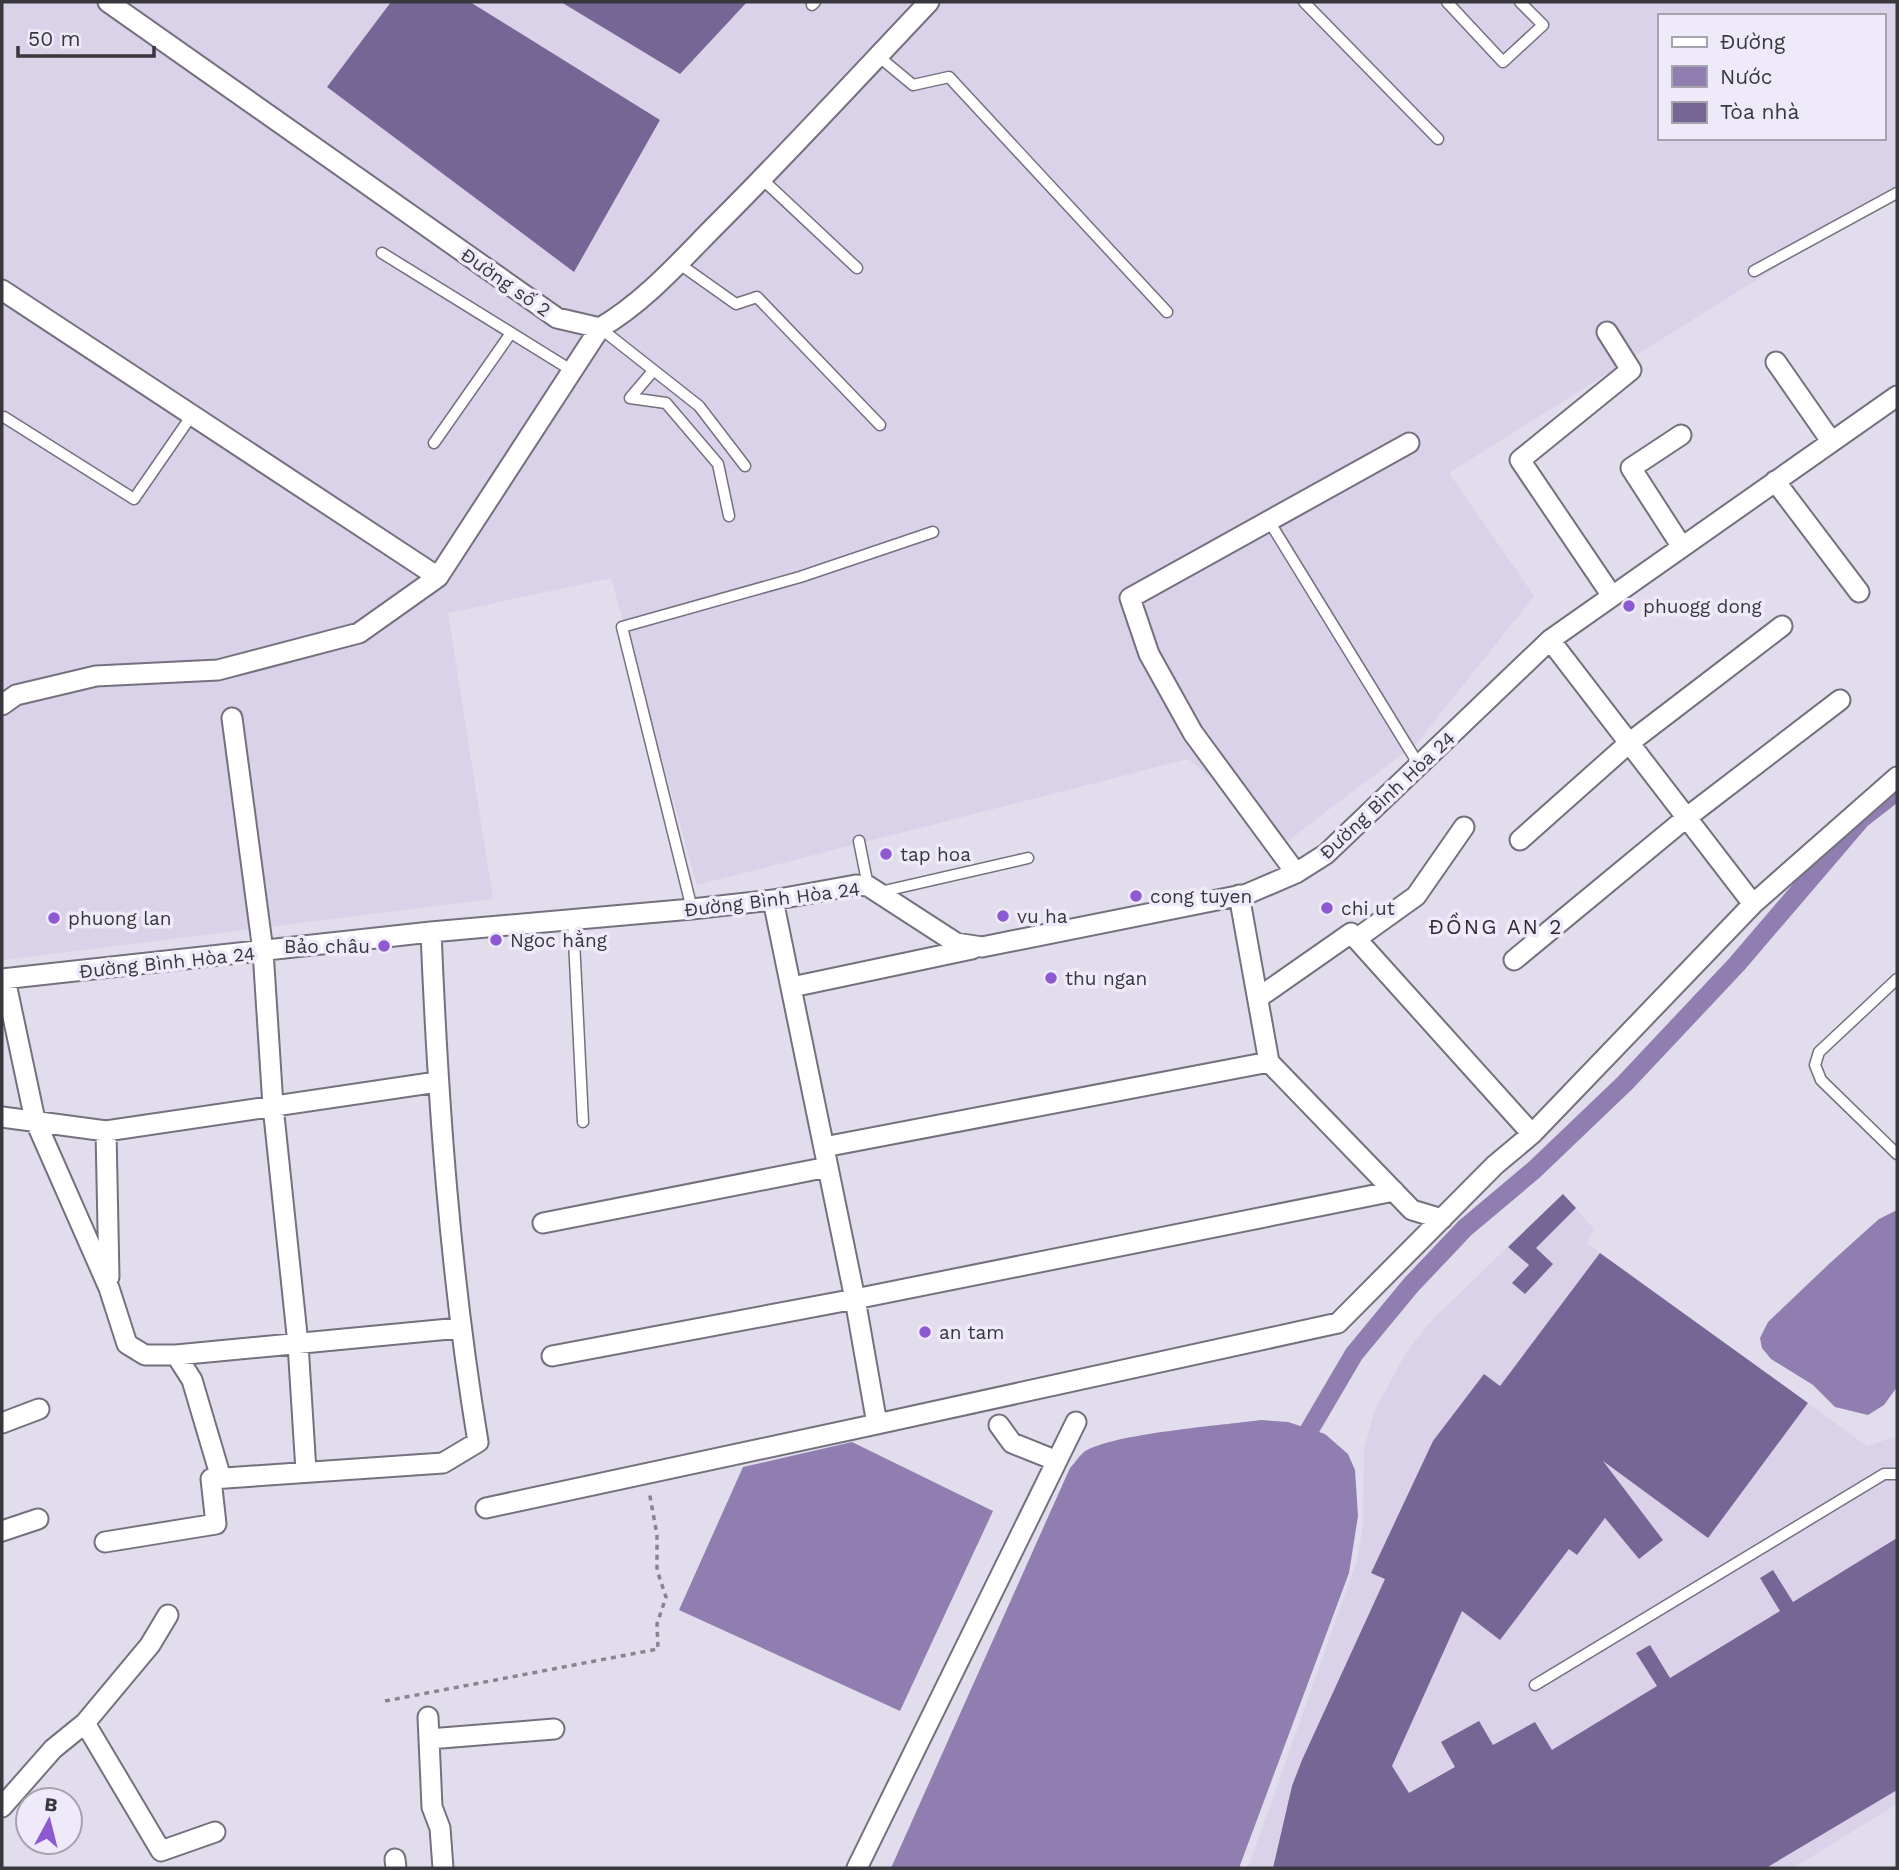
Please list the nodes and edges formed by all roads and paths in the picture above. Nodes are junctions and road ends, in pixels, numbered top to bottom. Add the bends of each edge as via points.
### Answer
1 (107, 2) edge
2 (929, 2) edge
3 (1304, 2) edge
4 (1447, 2) edge
5 (1520, 2) edge
6 (877, 57) junction
7 (1438, 139) dead end
8 (762, 179) junction
9 (1897, 193) edge
10 (382, 253) dead end
11 (678, 263) junction
12 (857, 268) dead end
13 (1755, 271) dead end
14 (2, 290) edge
15 (1167, 312) dead end
16 (600, 328) junction
17 (1607, 332) dead end
18 (511, 333) junction
19 (1776, 362) dead end
20 (570, 370) junction
21 (653, 371) junction
22 (1897, 396) edge
23 (192, 415) junction
24 (5, 417) dead end
25 (880, 425) dead end
26 (1681, 435) dead end
27 (1831, 441) junction
28 (434, 443) dead end
29 (1409, 443) dead end
30 (745, 466) dead end
31 (1775, 481) junction
32 (729, 516) dead end
33 (1269, 521) junction
34 (933, 532) dead end
35 (1682, 547) junction
36 (438, 576) junction
37 (1859, 592) dead end
38 (1612, 596) junction
39 (1782, 626) dead end
40 (1550, 640) junction
41 (1840, 700) dead end
42 (2, 705) edge
43 (232, 718) dead end
44 (1629, 743) junction
45 (1419, 765) junction
46 (1897, 777) edge
47 (1686, 818) junction
48 (1464, 827) dead end
49 (1520, 840) dead end
50 (859, 841) dead end
51 (1028, 858) dead end
52 (1296, 873) junction
53 (872, 889) junction
54 (1239, 895) junction
55 (773, 900) junction
56 (1753, 904) junction
57 (692, 909) junction
58 (573, 920) junction
59 (431, 932) junction
60 (1356, 939) junction
61 (982, 947) junction
62 (263, 951) junction
63 (1514, 960) dead end
64 (4, 979) edge
65 (1897, 979) edge
66 (792, 987) junction
67 (1258, 998) junction
68 (1269, 1062) junction
69 (437, 1083) junction
70 (273, 1106) junction
71 (2, 1116) edge
72 (35, 1120) junction
73 (583, 1122) dead end
74 (106, 1131) junction
75 (1532, 1134) junction
76 (824, 1147) junction
77 (1897, 1154) edge
78 (828, 1167) junction
79 (1394, 1191) junction
80 (1443, 1219) junction
81 (543, 1223) dead end
82 (109, 1288) junction
83 (855, 1299) junction
84 (460, 1328) junction
85 (298, 1344) junction
86 (176, 1355) junction
87 (552, 1356) dead end
88 (39, 1409) dead end
89 (1076, 1422) dead end
90 (2, 1423) edge
91 (877, 1424) junction
92 (999, 1426) dead end
93 (1057, 1461) junction
94 (306, 1471) junction
95 (1897, 1474) edge
96 (646, 1475) junction
97 (222, 1478) junction
98 (486, 1508) dead end
99 (38, 1519) dead end
100 (2, 1531) edge
101 (106, 1542) dead end
102 (168, 1615) dead end
103 (1535, 1685) dead end
104 (385, 1701) dead end
105 (428, 1717) dead end
106 (85, 1723) junction
107 (554, 1729) dead end
108 (429, 1739) junction
109 (2, 1807) edge
110 (215, 1832) dead end
111 (443, 1868) edge
112 (857, 1868) edge

1 - 16 street, Đường số 2 via 557,318
2 - 6 street
3 - 7 lane
4 - 5 lane via 1503,62 1543,26
6 - 8 street
6 - 15 lane via 913,85 949,78
8 - 11 street
8 - 12 lane
9 - 13 lane
10 - 18 lane
11 - 16 street via 628,311
11 - 25 lane via 736,304 757,297
14 - 23 street
16 - 20 street
16 - 21 lane
17 - 38 street via 1631,370 1520,460
18 - 20 lane
18 - 28 lane
19 - 27 street
20 - 36 street
21 - 30 lane via 699,406
21 - 32 lane via 630,398 666,403 718,464
22 - 27 street, Đường Bình Hòa 24
23 - 24 lane via 134,499
23 - 36 street
26 - 35 street via 1631,468
27 - 31 street, Đường Bình Hòa 24
29 - 33 street
31 - 35 street, Đường Bình Hòa 24
31 - 37 street
33 - 45 lane
33 - 52 street via 1130,598 1149,654 1193,733
34 - 57 lane via 800,577 622,627
35 - 38 street, Đường Bình Hòa 24
36 - 42 street via 359,633 218,670 96,676 16,695
38 - 40 street, Đường Bình Hòa 24
39 - 44 street
40 - 44 street
40 - 45 street, Đường Bình Hòa 24
41 - 47 street
43 - 62 street
44 - 47 street
44 - 49 street
45 - 52 street, Đường Bình Hòa 24 via 1326,854
46 - 56 street
47 - 56 street
47 - 63 street
48 - 60 street via 1416,896
50 - 53 lane
51 - 53 lane
52 - 54 street, Đường Bình Hòa 24
53 - 55 street, Đường Bình Hòa 24 via 843,886
53 - 61 street, Đường Bình Hòa 24 via 956,943
54 - 61 street, Đường Bình Hòa 24
54 - 67 street
55 - 57 street, Đường Bình Hòa 24
55 - 66 street
56 - 75 street
57 - 58 street, Đường Bình Hòa 24
58 - 59 street, Đường Bình Hòa 24
58 - 73 lane
59 - 62 street, Đường Bình Hòa 24
59 - 69 street
60 - 67 street via 1351,933
60 - 75 street
61 - 66 street
62 - 64 street, Đường Bình Hòa 24
62 - 70 street
64 - 72 street
65 - 77 lane via 1819,1052 1815,1065 1821,1080
66 - 76 street
67 - 68 street
68 - 76 street
68 - 79 street
69 - 70 street
69 - 84 street
70 - 74 street
70 - 85 street
71 - 72 street
72 - 74 street
72 - 82 street
74 - 82 street
75 - 80 street
76 - 78 street
78 - 81 street
78 - 83 street
79 - 80 street via 1412,1210
79 - 83 street
80 - 91 street via 1338,1323
82 - 86 street via 127,1344 145,1354
83 - 87 street
83 - 91 street
84 - 85 street
84 - 94 street via 478,1442 443,1462
85 - 86 street
85 - 94 street
86 - 97 street via 192,1380
88 - 90 street
89 - 93 street
91 - 96 street
92 - 93 street via 1013,1443
93 - 112 street
94 - 97 street
95 - 103 lane via 1884,1474
96 - 98 street
96 - 104 path via 657,1535 657,1570 666,1597 657,1625 658,1649
97 - 101 street via 211,1479 216,1524
99 - 100 street
102 - 106 street via 150,1645
105 - 108 street
106 - 109 street via 53,1749
106 - 110 street via 161,1851
107 - 108 street
108 - 111 street via 432,1807 440,1828

